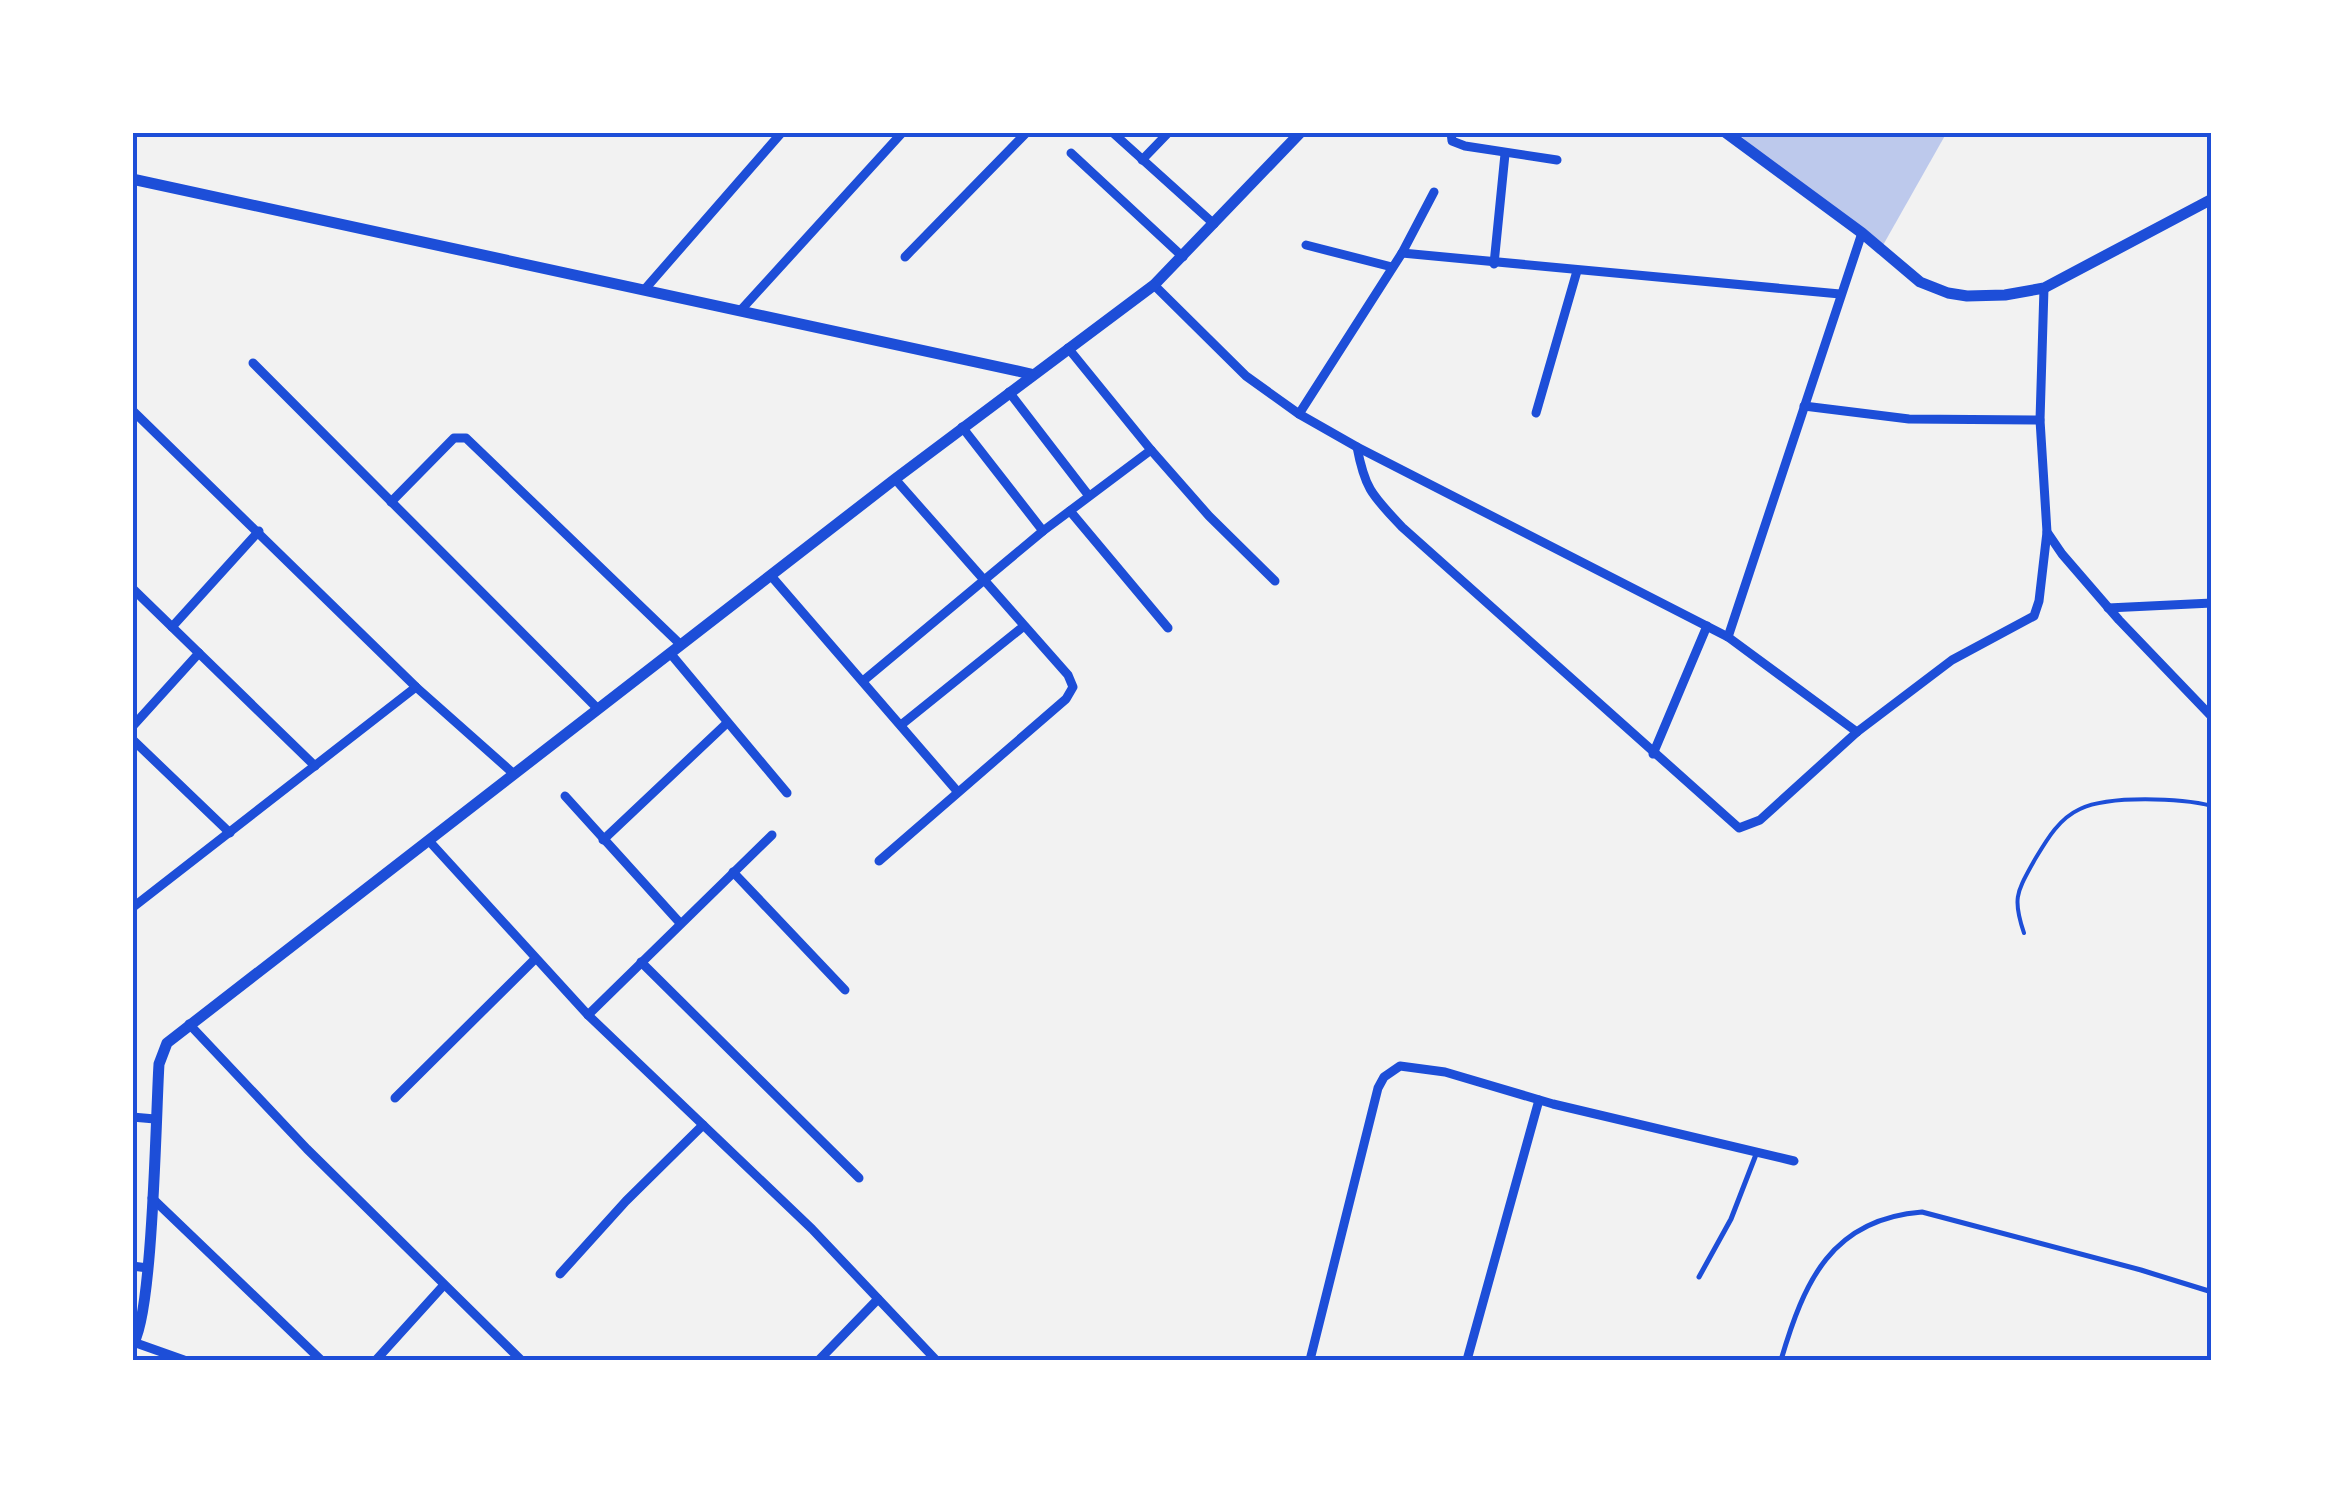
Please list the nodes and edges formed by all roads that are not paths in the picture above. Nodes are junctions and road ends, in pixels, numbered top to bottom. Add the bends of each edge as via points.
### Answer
1 (782, 132) edge
2 (903, 132) edge
3 (1028, 132) edge
4 (1112, 132) edge
5 (1168, 132) edge
6 (1300, 132) edge
7 (1450, 132) edge
8 (1725, 132) edge
9 (1071, 153) dead end
10 (1505, 154) junction
11 (1142, 160) junction
12 (1558, 160) dead end
13 (132, 179) edge
14 (1434, 192) dead end
15 (2212, 199) edge
16 (1214, 224) junction
17 (1862, 233) junction
18 (1306, 245) dead end
19 (1402, 254) junction
20 (905, 258) dead end
21 (1183, 258) junction
22 (1494, 264) junction
23 (1392, 267) junction
24 (1577, 272) junction
25 (1154, 285) junction
26 (2044, 288) junction
27 (645, 290) junction
28 (1840, 294) junction
29 (740, 311) junction
30 (1068, 348) junction
31 (252, 364) dead end
32 (1031, 374) junction
33 (1009, 392) junction
34 (1804, 406) junction
35 (132, 410) edge
36 (1536, 412) dead end
37 (1299, 414) junction
38 (2040, 420) junction
39 (962, 428) junction
40 (1357, 447) junction
41 (1151, 450) junction
42 (895, 479) junction
43 (1089, 496) junction
44 (391, 502) junction
45 (1070, 511) junction
46 (259, 531) junction
47 (1044, 531) junction
48 (2047, 532) junction
49 (772, 577) junction
50 (985, 580) junction
51 (1275, 581) dead end
52 (132, 588) edge
53 (2212, 603) edge
54 (2108, 608) junction
55 (1024, 626) junction
56 (1707, 626) junction
57 (172, 627) junction
58 (1168, 628) dead end
59 (1728, 637) junction
60 (676, 649) junction
61 (199, 653) junction
62 (863, 680) junction
63 (416, 686) junction
64 (597, 708) junction
65 (2212, 717) edge
66 (727, 722) junction
67 (132, 726) edge
68 (902, 726) junction
69 (1857, 732) junction
70 (132, 739) edge
71 (1653, 754) junction
72 (316, 766) junction
73 (514, 774) junction
74 (957, 790) junction
75 (787, 794) dead end
76 (565, 796) dead end
77 (230, 832) junction
78 (772, 836) dead end
79 (603, 840) junction
80 (430, 842) junction
81 (878, 862) dead end
82 (733, 872) junction
83 (132, 908) edge
84 (680, 922) junction
85 (535, 958) junction
86 (641, 962) junction
87 (844, 990) dead end
88 (588, 1016) junction
89 (189, 1024) junction
90 (395, 1098) dead end
91 (1539, 1100) junction
92 (132, 1116) edge
93 (156, 1120) junction
94 (703, 1125) junction
95 (1757, 1152) junction
96 (1794, 1161) dead end
97 (859, 1178) dead end
98 (152, 1198) junction
99 (132, 1266) edge
100 (148, 1268) junction
101 (560, 1274) dead end
102 (1699, 1277) dead end
103 (443, 1286) junction
104 (2212, 1292) edge
105 (878, 1299) junction
106 (134, 1344) edge
107 (184, 1360) edge
108 (321, 1360) edge
109 (376, 1360) edge
110 (521, 1360) edge
111 (820, 1360) edge
112 (936, 1360) edge
113 (1310, 1360) edge
114 (1467, 1360) edge
115 (1780, 1360) edge

1 - 27 street
2 - 29 street
3 - 20 street
4 - 11 street
5 - 11 street
6 - 16 street
7 - 10 street via 1458,144
8 - 17 street
9 - 21 street
10 - 12 street
10 - 22 street
11 - 16 street
13 - 27 street
14 - 19 street
15 - 26 street
16 - 21 street
17 - 26 street via 1920,282 1948,293 1988,296
17 - 28 street
18 - 23 street
19 - 22 street
19 - 23 street
21 - 25 street
22 - 24 street
23 - 37 street
24 - 28 street
24 - 36 street
25 - 30 street
25 - 37 street via 1246,376
26 - 38 street
27 - 29 street
28 - 34 street
29 - 32 street
30 - 32 street
30 - 41 street
31 - 44 street
32 - 33 street
33 - 39 street
33 - 43 street
34 - 38 street via 1909,418
34 - 59 street
35 - 46 street
37 - 40 street
38 - 48 street
39 - 42 street
39 - 47 street
40 - 56 street
40 - 71 street via 1370,492 1402,527
41 - 43 street
41 - 51 street
42 - 49 street
42 - 50 street
43 - 45 street
44 - 60 street via 463,436
44 - 64 street
45 - 47 street
45 - 58 street
46 - 57 street
46 - 63 street
47 - 50 street
48 - 54 street
48 - 69 street via 2034,616 1952,660
49 - 60 street
49 - 62 street
50 - 55 street
50 - 62 street
52 - 57 street
53 - 54 street
54 - 65 street
55 - 68 street
55 - 74 street via 1068,675 1071,693
56 - 59 street
56 - 71 street
57 - 61 street
59 - 69 street
60 - 64 street
60 - 66 street
61 - 67 street
61 - 72 street
62 - 68 street
63 - 72 street
63 - 73 street
64 - 73 street
66 - 75 street
66 - 79 street
68 - 74 street
69 - 71 street via 1746,828 1732,825
70 - 77 street
72 - 77 street
73 - 80 street
74 - 81 street
76 - 79 street
77 - 83 street
78 - 82 street
79 - 84 street
80 - 85 street
80 - 89 street
82 - 84 street
82 - 87 street
84 - 86 street
85 - 88 street
85 - 90 street
86 - 88 street
86 - 97 street
88 - 94 street
89 - 93 street via 162,1052
89 - 103 street
91 - 95 street
91 - 113 street via 1412,1065 1384,1078
91 - 114 street
92 - 93 street
93 - 98 street
94 - 101 street
94 - 105 street
95 - 96 street
95 - 102 lane
98 - 100 street
98 - 108 street
99 - 100 street
100 - 106 street
103 - 109 street
103 - 110 street
104 - 115 lane via 1922,1212 1898,1214 1851,1233 1820,1264
105 - 111 street
105 - 112 street
106 - 107 street

